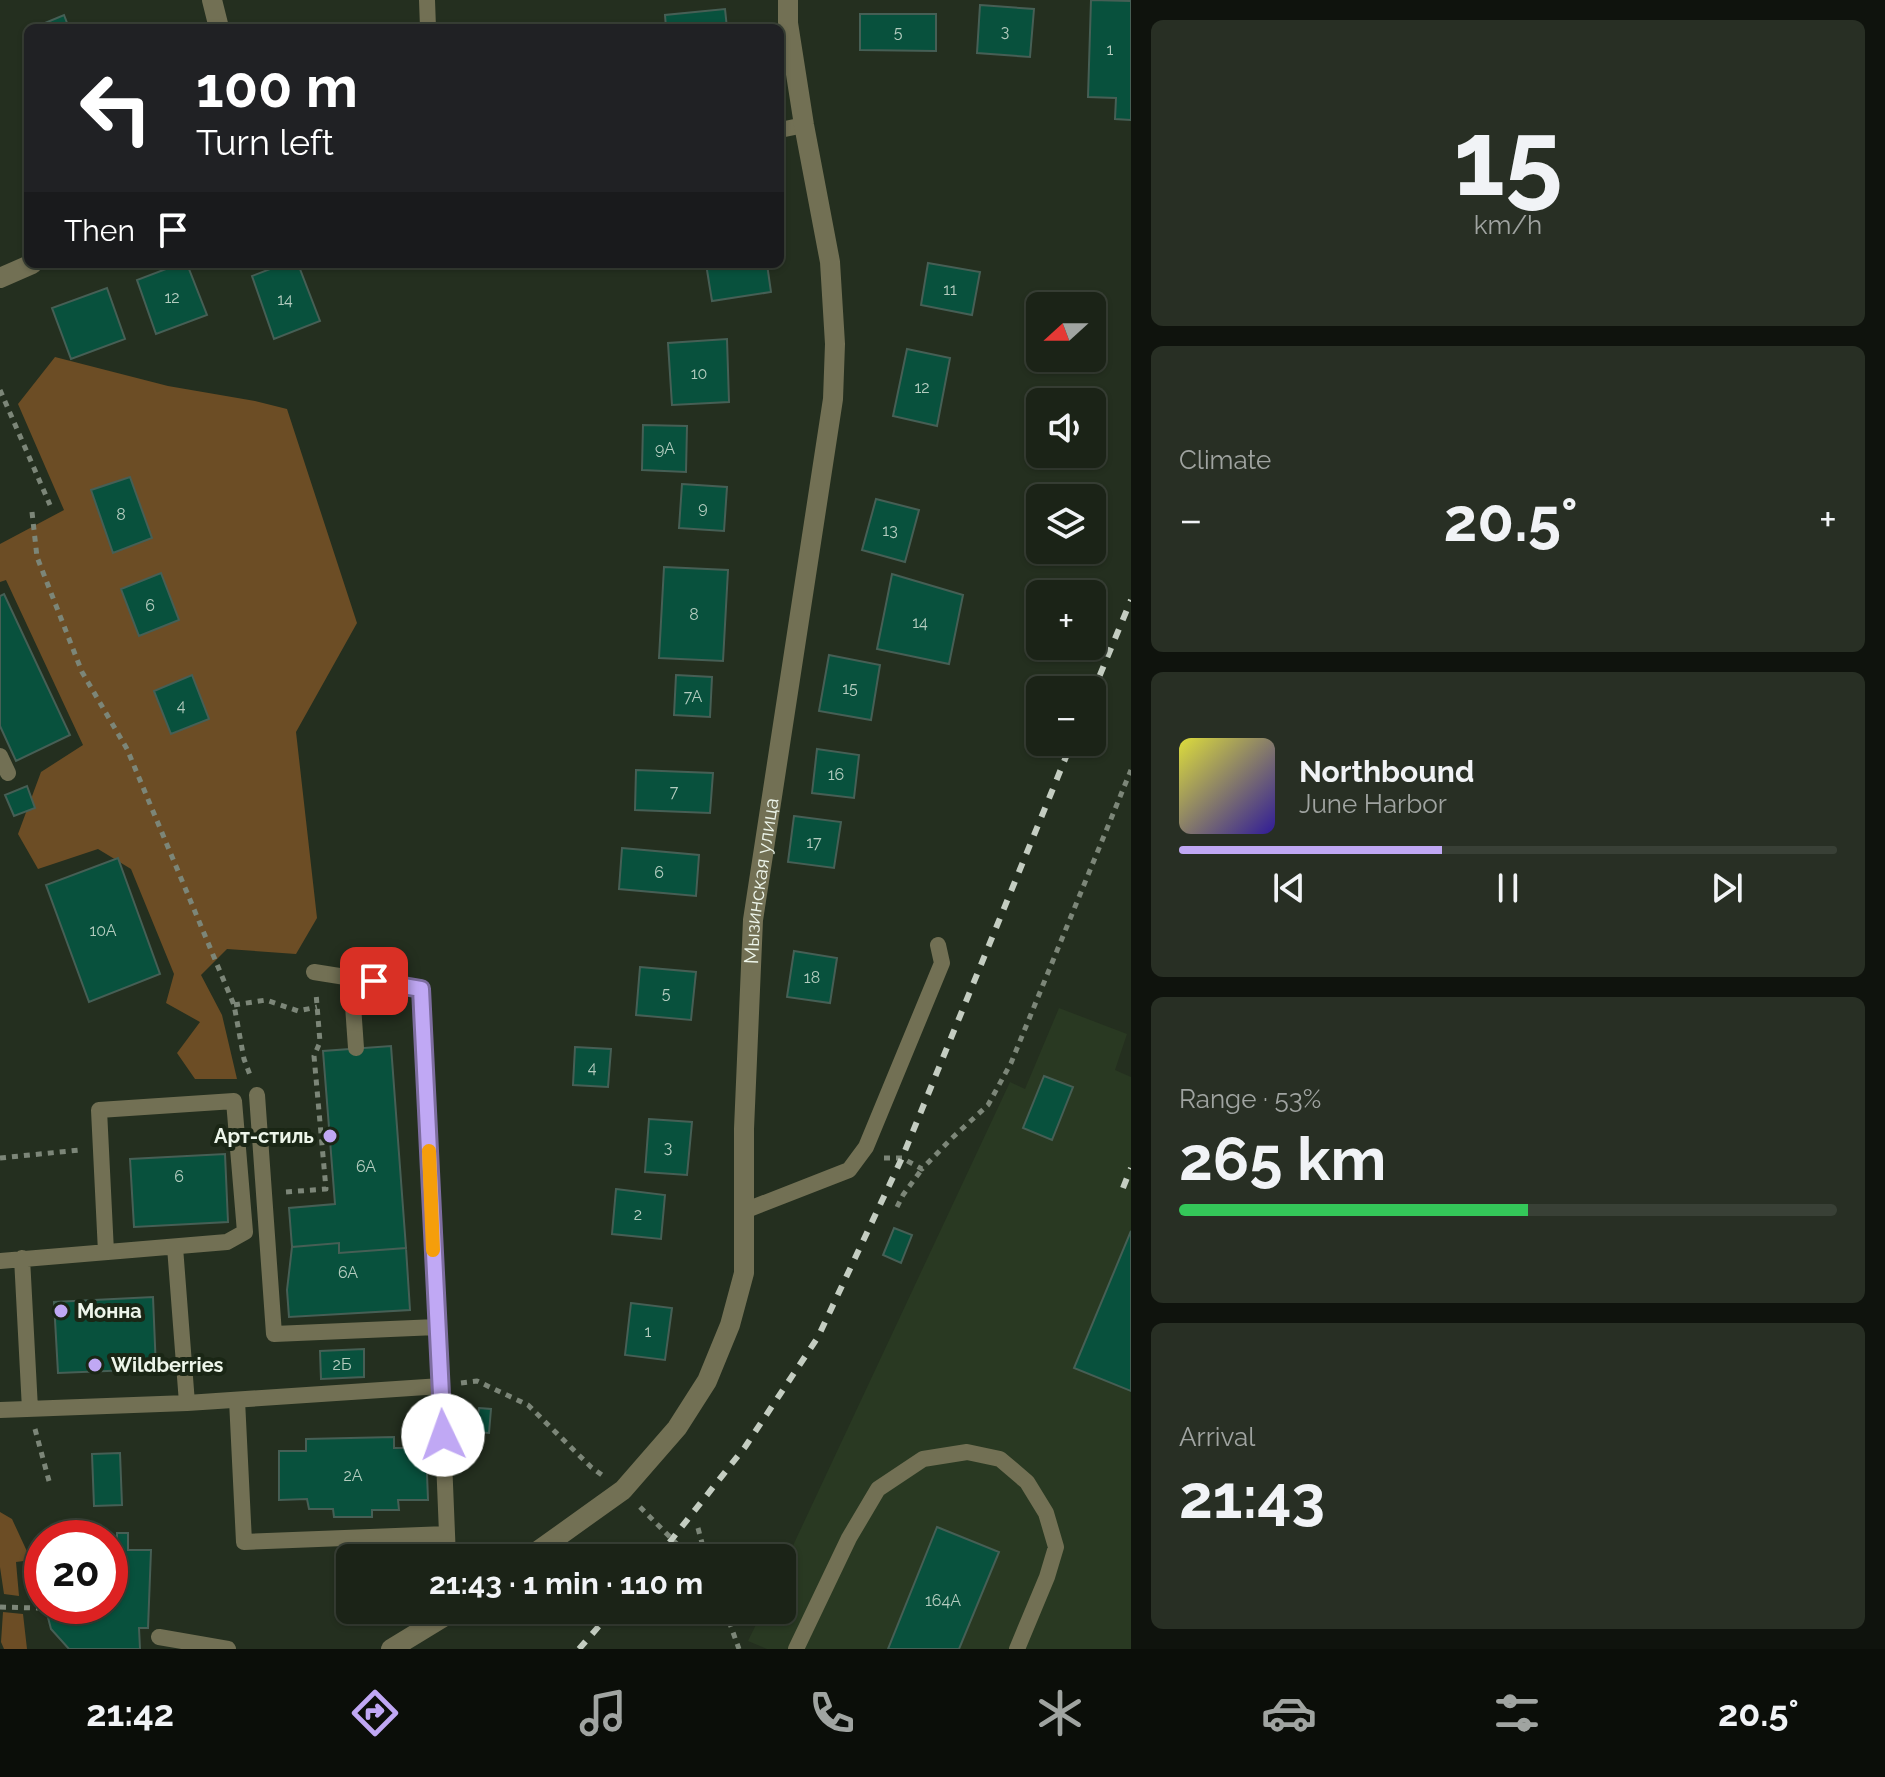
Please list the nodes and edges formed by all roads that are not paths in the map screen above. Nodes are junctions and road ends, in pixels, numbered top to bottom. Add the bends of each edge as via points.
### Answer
1 (212, 0) edge
2 (427, 0) edge
3 (788, 0) edge
4 (218, 24) edge
5 (428, 24) edge
6 (804, 125) junction
7 (784, 129) edge
8 (24, 268) edge
9 (0, 278) edge
10 (0, 756) edge
11 (8, 773) dead end
12 (938, 945) dead end
13 (314, 972) road end
14 (351, 977) junction
15 (356, 1048) dead end
16 (257, 1095) road end
17 (744, 1211) junction
18 (175, 1247) junction
19 (106, 1252) junction
20 (22, 1258) junction
21 (0, 1261) edge
22 (437, 1327) junction
23 (441, 1386) junction
24 (237, 1400) junction
25 (187, 1403) junction
26 (30, 1409) junction
27 (0, 1410) edge
28 (447, 1534) junction
29 (447, 1544) edge
30 (548, 1544) edge
31 (431, 1624) edge
32 (159, 1637) dead end
33 (228, 1649) edge
34 (391, 1649) edge
35 (796, 1649) edge
36 (1017, 1649) edge

1 - 4 street
2 - 5 lane
3 - 6 street, Мызинская улица
6 - 7 lane
6 - 17 street, Мызинская улица via 830,262 833,399 753,920
8 - 9 street
10 - 11 lane
12 - 17 lane via 942,963 866,1147 849,1170
13 - 14 lane
14 - 15 lane
14 - 22 lane via 421,989
16 - 22 lane via 274,1334
17 - 30 street, Мызинская улица via 744,1273 707,1381 677,1428 623,1490
18 - 19 lane
18 - 19 lane via 227,1242 245,1232 234,1101 99,1110
18 - 25 lane
19 - 20 lane
20 - 21 lane
20 - 26 lane
22 - 23 lane
23 - 24 lane
23 - 28 lane
24 - 25 lane
24 - 28 lane via 244,1542
25 - 26 lane
26 - 27 lane
28 - 29 lane
31 - 34 street
32 - 33 lane
35 - 36 lane via 878,1489 923,1459 967,1452 1000,1459 1027,1482 1046,1513 1056,1547

